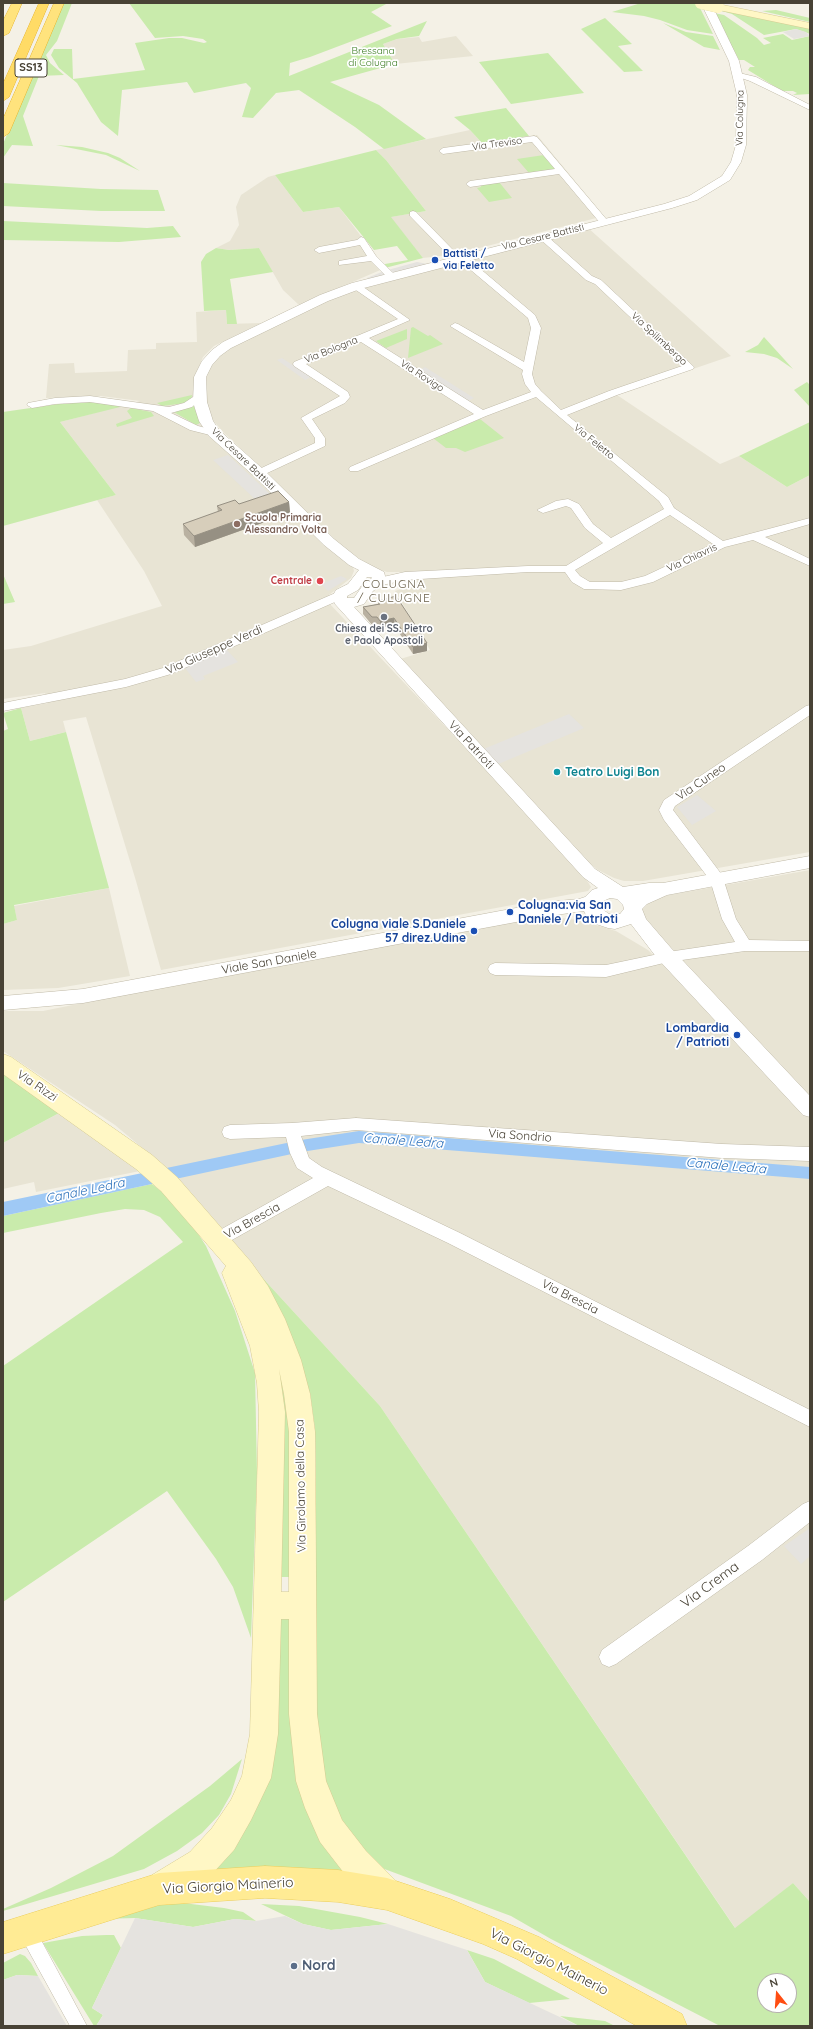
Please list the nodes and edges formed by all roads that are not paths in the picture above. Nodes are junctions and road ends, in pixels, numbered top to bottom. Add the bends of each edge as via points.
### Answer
1 (17, 3) edge
2 (44, 3) edge
3 (59, 3) edge
4 (701, 3) edge
5 (706, 3) edge
6 (810, 26) edge
7 (3, 33) edge
8 (738, 74) junction
9 (3, 97) edge
10 (810, 108) edge
11 (3, 133) edge
12 (443, 151) dead end
13 (561, 171) junction
14 (470, 184) dead end
15 (413, 214) dead end
16 (604, 222) junction
17 (543, 237) junction
18 (319, 250) dead end
19 (374, 258) junction
20 (460, 258) junction
21 (342, 263) dead end
22 (391, 276) junction
23 (356, 286) junction
24 (455, 326) dead end
25 (362, 338) junction
26 (527, 368) junction
27 (537, 393) junction
28 (199, 396) junction
29 (32, 405) dead end
30 (157, 410) junction
31 (482, 414) junction
32 (560, 414) junction
33 (214, 433) junction
34 (354, 469) dead end
35 (258, 473) junction
36 (543, 510) dead end
37 (670, 510) junction
38 (810, 521) edge
39 (754, 536) junction
40 (610, 543) junction
41 (721, 545) junction
42 (810, 563) edge
43 (568, 570) junction
44 (371, 576) junction
45 (343, 603) junction
46 (3, 707) edge
47 (810, 709) edge
48 (810, 862) edge
49 (589, 873) junction
50 (717, 879) junction
51 (626, 901) junction
52 (596, 904) junction
53 (615, 922) junction
54 (744, 946) junction
55 (810, 946) edge
56 (666, 955) junction
57 (495, 969) dead end
58 (3, 1004) edge
59 (3, 1063) edge
60 (810, 1109) edge
61 (230, 1132) dead end
62 (293, 1133) junction
63 (810, 1154) edge
64 (136, 1156) joint
65 (328, 1178) junction
66 (217, 1240) junction
67 (810, 1419) edge
68 (810, 1510) edge
69 (302, 1596) junction
70 (268, 1597) junction
71 (609, 1658) dead end
72 (159, 1889) junction
73 (387, 1894) junction
74 (15, 1934) edge
75 (636, 2014) edge
76 (79, 2026) edge
77 (670, 2026) edge

1 - 7 highway
2 - 9 highway
3 - 11 highway, SS13
4 - 6 main road, bridge
5 - 8 street, Via Colugna via 726,42
8 - 10 street
8 - 16 street, Via Colugna via 742,96 741,145 736,162 726,178 693,198
12 - 13 street, Via Treviso via 534,139
13 - 14 street
13 - 16 street, Via Treviso
15 - 20 street via 454,256
16 - 17 street, Via Cesare Battisti
17 - 20 street, Via Cesare Battisti
17 - 32 street, Via Spilimbergo via 588,278 598,282 689,367
18 - 19 street via 362,241
19 - 21 street
19 - 22 street
20 - 22 street, Via Cesare Battisti
20 - 26 street, Via Feletto via 532,317 536,328
22 - 23 street, Via Cesare Battisti
23 - 25 street, Via Bologna via 405,320
23 - 28 street, Via Cesare Battisti via 324,298 216,353 206,364 200,377
24 - 26 street
25 - 31 street, Via Rovigo
25 - 35 street, Via Bologna via 298,364 345,397 306,418 320,438 321,444
26 - 27 street, Via Feletto via 530,384
27 - 31 street
27 - 32 street, Via Feletto
28 - 30 street via 188,406
28 - 33 street, Via Cesare Battisti via 201,409
29 - 30 street via 90,399
30 - 33 street via 194,428
31 - 34 street
32 - 37 street, Via Feletto via 644,481 664,499
33 - 35 street, Via Cesare Battisti
35 - 44 street, Via Cesare Battisti via 329,542
36 - 40 street via 568,502 575,506 589,526
37 - 40 street
37 - 41 street, Via Feletto
38 - 39 street, Via Chiavris
39 - 41 street, Via Chiavris
39 - 42 street
40 - 43 street
41 - 43 street, Via Chiavris via 634,584 614,587 583,584
43 - 44 street via 528,569
44 - 45 street via 368,588
45 - 46 street, Via Giuseppe Verdi via 167,671 126,683
45 - 49 street, Via Patrioti
47 - 50 street, Via Cuneo via 669,803 666,810 669,817
48 - 50 street
49 - 51 street, Via Patrioti
49 - 52 street, Via Patrioti
50 - 51 street via 663,889 641,899
50 - 54 street via 729,919
51 - 52 street via 610,891
51 - 53 street via 626,919
51 - 56 street via 639,923
52 - 53 street via 602,919
52 - 58 street, Viale San Daniele via 534,913 83,996
53 - 56 street
54 - 55 street
54 - 56 street
56 - 57 street via 633,966 606,971
56 - 60 street
59 - 64 main road, Via Rizzi
61 - 62 street, Via Sondrio
62 - 63 street, Via Sondrio via 356,1124 722,1151
62 - 65 street, Via Brescia via 298,1153 309,1168
64 - 66 main road, Via Girolamo della Casa via 169,1184
65 - 66 street, Via Brescia
65 - 67 street, Via Brescia via 454,1238
66 - 69 main road, Via Girolamo della Casa via 243,1269 260,1294 289,1360 302,1432
66 - 70 main road, Via Girolamo della Casa via 252,1316 262,1346 269,1383 272,1412
68 - 71 street, Via Crema via 755,1553
69 - 70 main road
69 - 73 main road, Via Girolamo della Casa via 303,1714 311,1781 331,1831 355,1862
70 - 72 main road, Via Girolamo della Casa via 264,1734 256,1778 241,1810 223,1839 201,1863
72 - 73 main road, Via Giorgio Mainerio via 272,1882 338,1886
72 - 74 main road, Via Giorgio Mainerio
73 - 75 main road, Via Giorgio Mainerio via 450,1915 528,1948
74 - 76 street
75 - 77 main road, Via Giorgio Mainerio

